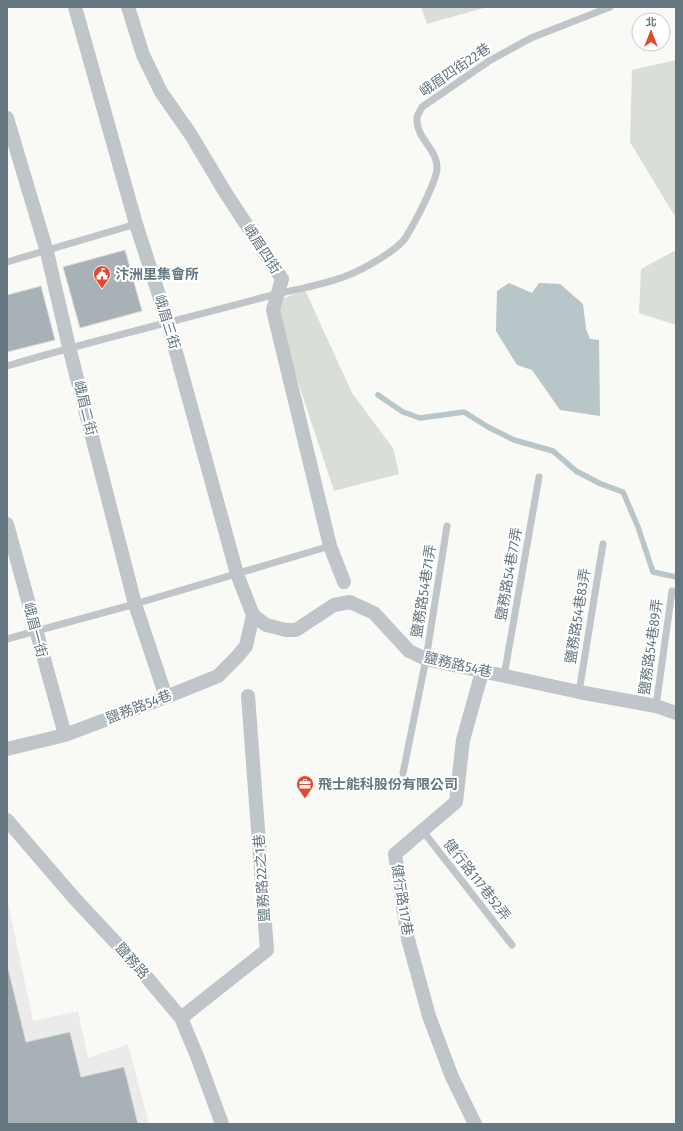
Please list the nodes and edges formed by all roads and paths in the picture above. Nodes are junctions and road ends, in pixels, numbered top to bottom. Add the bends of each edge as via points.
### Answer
1 (75, 7) edge
2 (128, 7) edge
3 (610, 7) edge
4 (7, 118) edge
5 (136, 224) junction
6 (47, 252) junction
7 (7, 262) edge
8 (277, 293) junction
9 (168, 323) junction
10 (69, 347) junction
11 (7, 366) edge
12 (539, 477) dead end
13 (7, 524) edge
14 (447, 526) dead end
15 (603, 544) dead end
16 (330, 546) junction
17 (237, 574) junction
18 (344, 582) dead end
19 (672, 591) dead end
20 (135, 604) junction
21 (253, 615) junction
22 (35, 631) junction
23 (7, 639) edge
24 (426, 659) junction
25 (482, 672) junction
26 (504, 676) junction
27 (579, 692) junction
28 (248, 696) dead end
29 (166, 697) junction
30 (656, 706) junction
31 (676, 712) edge
32 (64, 735) junction
33 (7, 749) edge
34 (403, 772) dead end
35 (7, 820) edge
36 (422, 830) junction
37 (512, 945) dead end
38 (181, 1018) junction
39 (222, 1124) edge
40 (474, 1124) edge

1 - 5 street, 峨眉三街
2 - 8 street, 峨眉四街 via 143,55 161,92 282,279
3 - 8 lane, 峨眉四街22巷 via 531,38 489,61 422,108 417,117 418,129 434,156 437,167 435,178 406,238 384,255 347,276 315,286
4 - 6 street, 峨眉二街
5 - 6 lane
5 - 9 street, 峨眉三街
6 - 7 lane
6 - 10 street, 峨眉二街
8 - 9 lane
8 - 16 street, 峨眉四街 via 273,310
9 - 10 lane
9 - 17 street, 峨眉三街
10 - 11 lane
10 - 20 street, 峨眉二街
12 - 26 lane, 鹽務路54巷77弄
13 - 22 street, 峨眉一街
14 - 24 lane, 鹽務路54巷71弄
15 - 27 lane, 鹽務路54巷83弄
16 - 17 lane
16 - 18 street, 峨眉四街
17 - 20 lane
17 - 21 street, 峨眉三街
19 - 30 lane, 鹽務路54巷89弄
20 - 22 lane
20 - 29 street, 峨眉二街
21 - 24 street, 鹽務路54巷 via 266,625 296,630 334,605 350,602 374,613 409,652
21 - 29 street, 鹽務路54巷 via 246,646 218,676
22 - 23 lane
22 - 32 street, 峨眉一街
24 - 25 street, 鹽務路54巷
24 - 34 lane, 鹽務路54巷71弄
25 - 26 street, 鹽務路54巷
25 - 36 street, 健行路117巷 via 463,740 456,802
26 - 27 street, 鹽務路54巷
27 - 30 street, 鹽務路54巷
28 - 38 street, 鹽務路22之1巷 via 267,950
29 - 32 street, 鹽務路54巷
30 - 31 street, 鹽務路54巷
32 - 33 street, 鹽務路54巷
35 - 38 street, 鹽務路
36 - 37 lane, 健行路117巷52弄
36 - 40 street, 健行路117巷 via 395,854 408,940 429,1016 452,1077
38 - 39 street, 鹽務路

